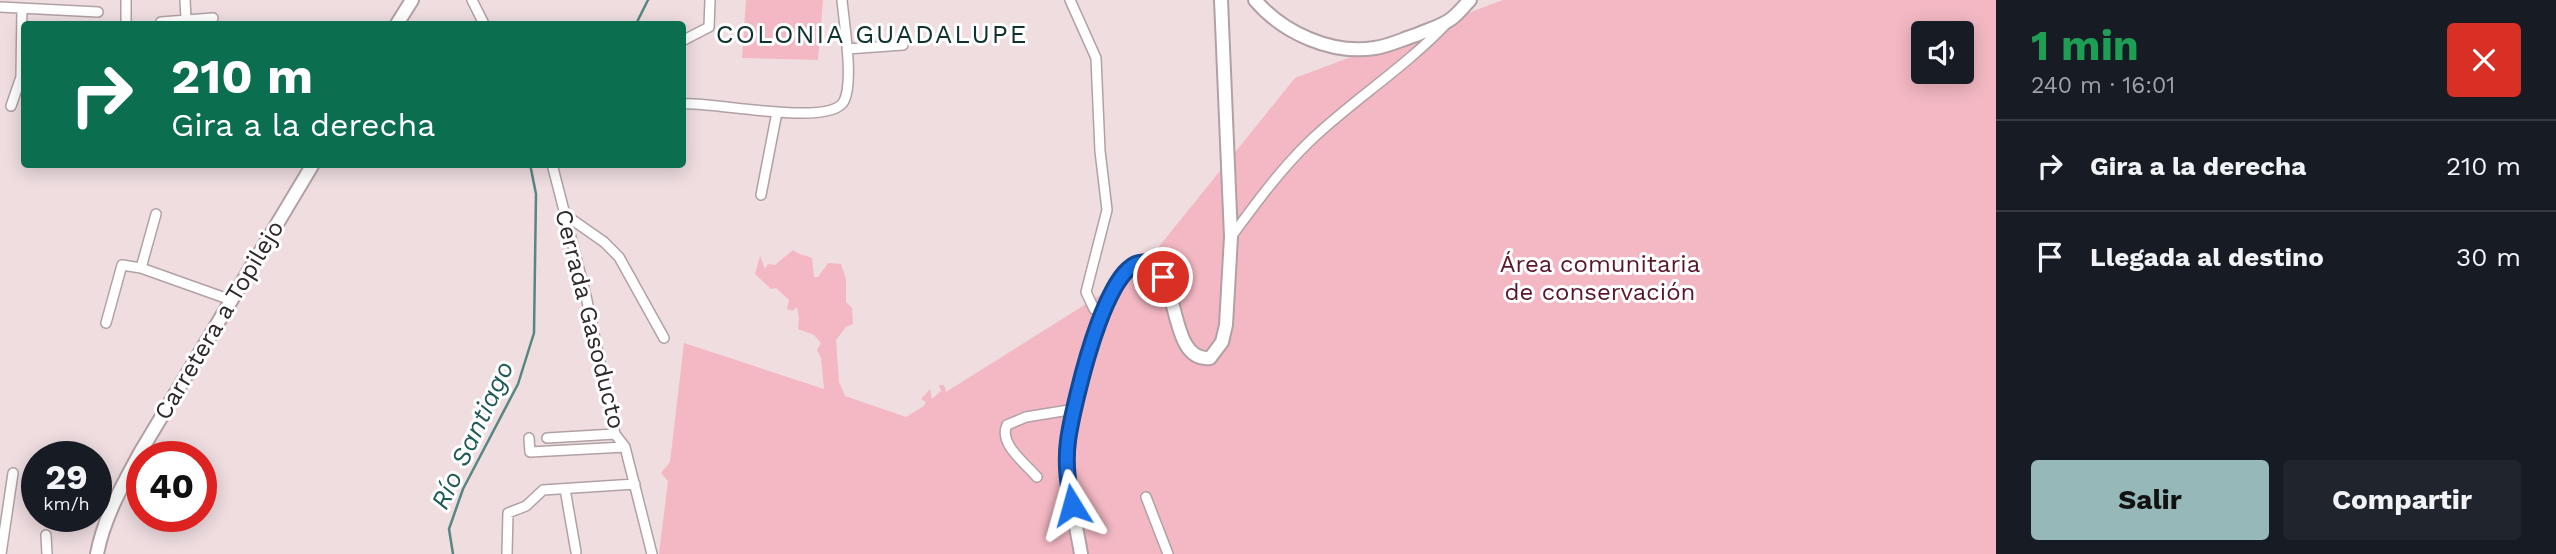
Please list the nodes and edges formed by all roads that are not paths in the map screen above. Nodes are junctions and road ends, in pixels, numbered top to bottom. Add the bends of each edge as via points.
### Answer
1 (126, 0) edge
2 (186, 0) edge
3 (412, 0) edge
4 (472, 0) edge
5 (710, 0) edge
6 (842, 0) edge
7 (1070, 0) edge
8 (1221, 0) edge
9 (1255, 0) edge
10 (1470, 0) edge
11 (0, 7) edge
12 (22, 9) junction
13 (98, 12) dead end
14 (213, 18) dead end
15 (186, 19) junction
16 (1450, 20) junction
17 (22, 21) edge
18 (126, 21) edge
19 (169, 21) edge
20 (399, 21) edge
21 (482, 21) edge
22 (686, 39) edge
23 (903, 45) dead end
24 (847, 49) junction
25 (21, 80) edge
26 (686, 104) edge
27 (11, 106) dead end
28 (777, 112) junction
29 (311, 168) edge
30 (553, 168) edge
31 (761, 195) dead end
32 (156, 214) dead end
33 (564, 214) junction
34 (1231, 237) junction
35 (141, 268) junction
36 (231, 300) junction
37 (1102, 311) junction
38 (106, 323) dead end
39 (664, 338) dead end
40 (1075, 409) junction
41 (615, 434) junction
42 (529, 438) dead end
43 (547, 438) dead end
44 (625, 447) junction
45 (13, 473) dead end
46 (1037, 477) dead end
47 (635, 485) junction
48 (565, 489) junction
49 (1146, 497) dead end
50 (46, 535) dead end
51 (1, 550) edge
52 (576, 552) dead end
53 (47, 554) edge
54 (97, 554) edge
55 (507, 554) edge
56 (652, 554) edge
57 (1081, 554) edge
58 (1168, 554) edge

1 - 18 street
2 - 15 street
3 - 20 street
4 - 21 street
5 - 22 street via 709,27
6 - 24 street
7 - 37 street via 1096,58 1107,211 1086,292 1094,309
8 - 34 street
9 - 16 street via 1278,23 1296,32 1353,49 1400,41
10 - 16 street
11 - 12 street
12 - 13 street
12 - 17 street
14 - 15 street
15 - 19 street
16 - 34 street via 1420,52 1311,141 1266,189
23 - 24 street
24 - 28 street via 848,86 837,109
25 - 27 street
26 - 28 street
28 - 31 street
29 - 36 street, Carretera a Topilejo
30 - 33 street, Cerrada Gasoducto
32 - 35 street
33 - 39 street via 619,257
33 - 41 street, Cerrada Gasoducto
34 - 37 street via 1226,325 1222,342 1209,358 1190,351 1163,277 1151,265 1125,271
35 - 36 street
35 - 38 street via 122,265
36 - 54 street, Carretera a Topilejo via 117,496
37 - 40 street
40 - 46 street via 1026,417 1004,430 1006,442
40 - 57 street via 1067,448 1068,480
41 - 43 street
41 - 44 street, Cerrada Gasoducto
42 - 44 street via 530,452
44 - 47 street, Cerrada Gasoducto
45 - 51 street
47 - 48 street
47 - 56 street, Cerrada Gasoducto
48 - 52 street
48 - 55 street via 543,490 526,506 508,513
49 - 58 street
50 - 53 street

